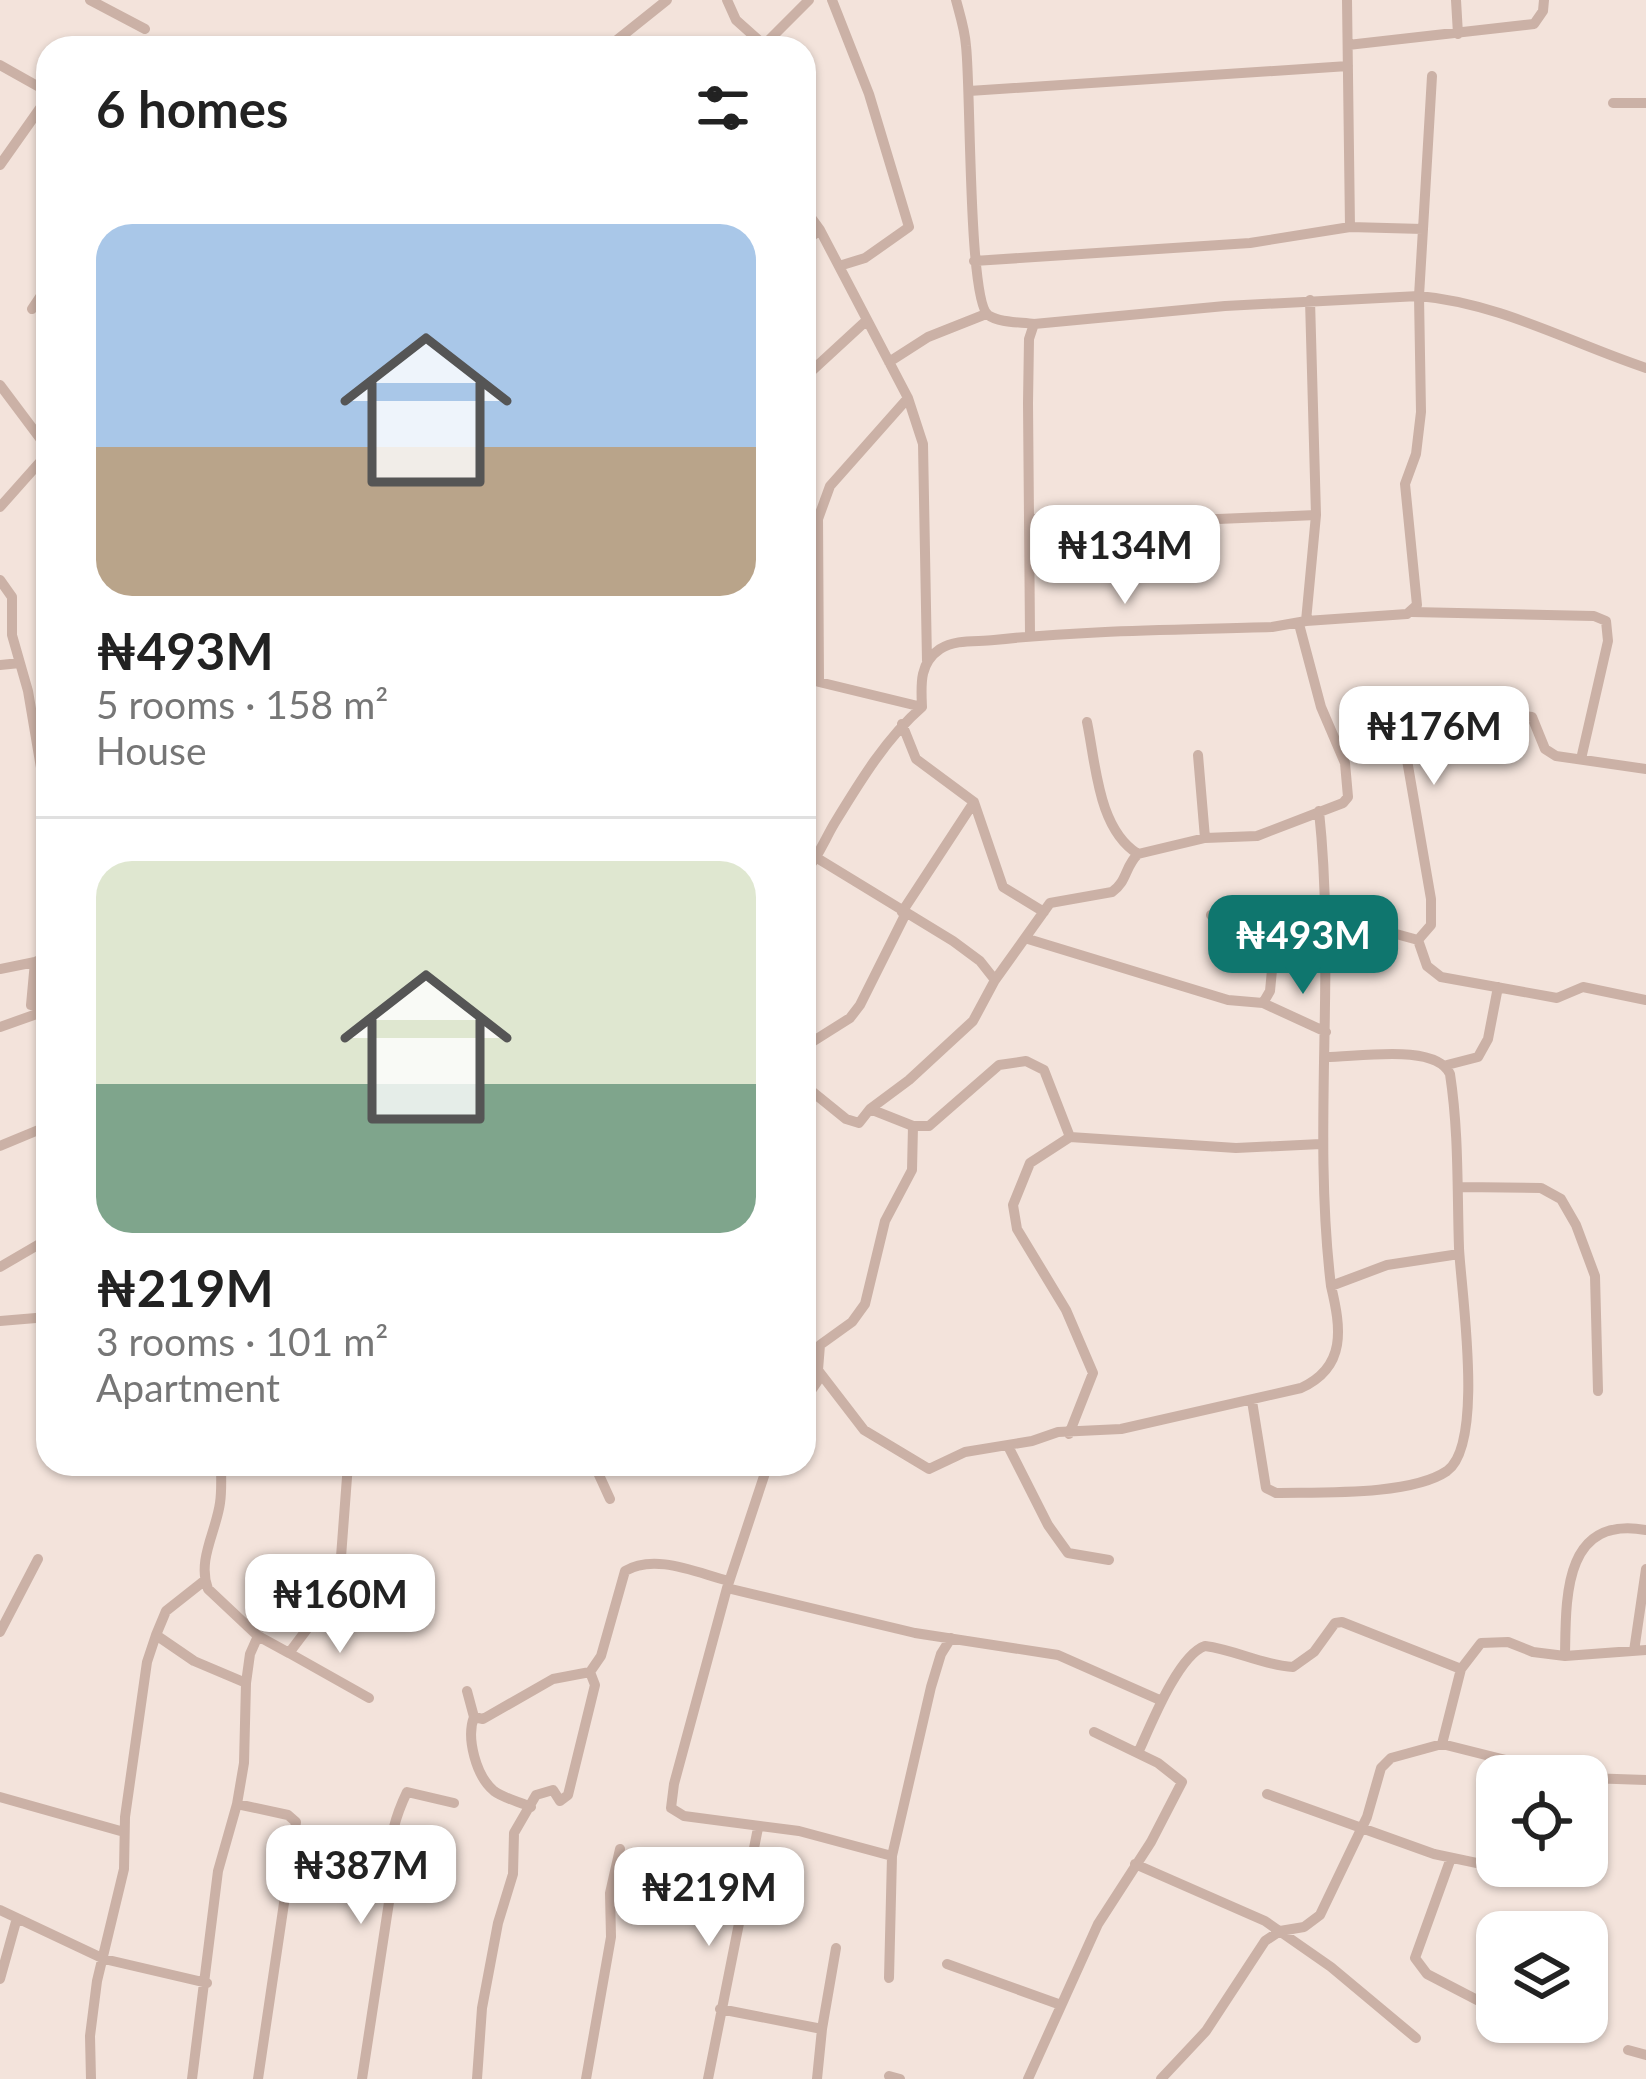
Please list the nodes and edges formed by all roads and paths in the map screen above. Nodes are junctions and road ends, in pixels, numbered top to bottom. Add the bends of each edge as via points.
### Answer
1 (91, 0) edge
2 (668, 0) edge
3 (727, 0) edge
4 (809, 0) edge
5 (832, 0) edge
6 (956, 0) edge
7 (1347, 0) edge
8 (1456, 0) edge
9 (1544, 0) edge
10 (145, 29) dead end
11 (1458, 34) junction
12 (622, 36) edge
13 (752, 36) edge
14 (772, 36) edge
15 (1348, 45) junction
16 (0, 65) edge
17 (1348, 66) junction
18 (1432, 76) dead end
19 (36, 87) edge
20 (969, 91) junction
21 (1612, 103) dead end
22 (1646, 103) edge
23 (36, 112) edge
24 (0, 165) edge
25 (816, 224) edge
26 (1350, 227) junction
27 (1424, 229) junction
28 (820, 230) junction
29 (816, 233) edge
30 (974, 261) junction
31 (839, 266) junction
32 (1419, 296) junction
33 (1310, 300) junction
34 (36, 303) edge
35 (32, 309) dead end
36 (986, 314) junction
37 (867, 320) junction
38 (1034, 324) junction
39 (889, 362) junction
40 (816, 368) edge
41 (1646, 368) edge
42 (0, 385) edge
43 (908, 398) junction
44 (36, 434) edge
45 (36, 465) edge
46 (0, 506) edge
47 (1316, 515) junction
48 (818, 518) joint
49 (1032, 519) junction
50 (1, 583) edge
51 (1412, 612) junction
52 (1303, 622) junction
53 (1030, 635) junction
54 (927, 661) junction
55 (20, 663) junction
56 (0, 665) edge
57 (922, 707) junction
58 (1087, 722) dead end
59 (902, 724) junction
60 (36, 746) edge
61 (1198, 755) dead end
62 (1581, 759) junction
63 (1646, 769) edge
64 (974, 802) junction
65 (1319, 812) junction
66 (1204, 838) junction
67 (816, 850) edge
68 (1138, 854) junction
69 (816, 860) edge
70 (1044, 912) junction
71 (905, 915) junction
72 (1211, 915) dead end
73 (1323, 917) junction
74 (1276, 928) junction
75 (1028, 939) junction
76 (1418, 940) junction
77 (35, 962) joint
78 (0, 968) edge
79 (995, 980) junction
80 (1498, 986) junction
81 (1646, 1000) edge
82 (1263, 1003) junction
83 (36, 1006) edge
84 (36, 1014) edge
85 (0, 1028) edge
86 (1326, 1032) junction
87 (816, 1039) edge
88 (1326, 1057) junction
89 (1447, 1065) junction
90 (816, 1095) edge
91 (870, 1109) junction
92 (913, 1126) junction
93 (36, 1131) edge
94 (1070, 1137) junction
95 (1321, 1144) junction
96 (0, 1146) edge
97 (1460, 1187) junction
98 (36, 1246) edge
99 (1460, 1254) junction
100 (0, 1267) edge
101 (1331, 1286) junction
102 (36, 1318) edge
103 (0, 1321) edge
104 (816, 1363) edge
105 (819, 1366) junction
106 (816, 1383) edge
107 (1598, 1391) dead end
108 (1252, 1401) junction
109 (1069, 1433) junction
110 (1008, 1446) junction
111 (221, 1476) edge
112 (347, 1476) edge
113 (599, 1476) edge
114 (759, 1476) edge
115 (610, 1499) dead end
116 (1646, 1530) edge
117 (38, 1558) dead end
118 (1109, 1560) dead end
119 (1646, 1569) edge
120 (204, 1581) junction
121 (728, 1584) junction
122 (0, 1632) edge
123 (156, 1635) junction
124 (258, 1636) junction
125 (951, 1638) junction
126 (1640, 1650) edge
127 (289, 1653) junction
128 (1565, 1656) junction
129 (1461, 1669) junction
130 (590, 1672) junction
131 (246, 1683) junction
132 (467, 1691) dead end
133 (369, 1698) dead end
134 (1162, 1701) junction
135 (474, 1717) junction
136 (1094, 1732) dead end
137 (1442, 1744) junction
138 (1138, 1753) junction
139 (1486, 1755) edge
140 (1608, 1779) edge
141 (1646, 1780) edge
142 (1268, 1794) dead end
143 (0, 1797) edge
144 (454, 1803) dead end
145 (238, 1804) junction
146 (531, 1807) junction
147 (1363, 1826) junction
148 (758, 1828) junction
149 (124, 1832) junction
150 (620, 1849) dead end
151 (892, 1856) junction
152 (1451, 1858) junction
153 (1476, 1863) edge
154 (1135, 1864) junction
155 (0, 1910) edge
156 (17, 1918) junction
157 (1280, 1931) junction
158 (836, 1948) dead end
159 (104, 1959) junction
160 (946, 1964) dead end
161 (0, 1978) edge
162 (889, 1978) dead end
163 (207, 1983) junction
164 (1476, 1999) edge
165 (1061, 2006) junction
166 (720, 2009) junction
167 (822, 2029) junction
168 (1416, 2038) dead end
169 (1628, 2050) dead end
170 (1646, 2055) edge
171 (91, 2079) edge
172 (192, 2079) edge
173 (259, 2079) edge
174 (362, 2079) edge
175 (477, 2079) edge
176 (586, 2079) edge
177 (708, 2079) edge
178 (817, 2079) edge
179 (1028, 2079) edge
180 (1161, 2079) edge

1 - 10 street
2 - 12 street
3 - 13 street
4 - 14 street
5 - 31 street via 909,227
6 - 20 street
7 - 15 street
8 - 11 street
9 - 11 street via 1534,24
11 - 15 street
15 - 17 street
16 - 19 street
17 - 20 street
17 - 26 street
18 - 27 street
20 - 30 street
21 - 22 street
23 - 24 street
25 - 28 street
26 - 27 street
26 - 30 street via 1250,243
27 - 32 street
28 - 29 street
28 - 31 street
30 - 36 street
31 - 37 street
32 - 33 street
32 - 41 street via 1502,314
32 - 51 street via 1419,434 1405,484
33 - 38 street
33 - 47 street
34 - 35 street
36 - 38 street
36 - 39 street
37 - 39 street
37 - 40 street
38 - 49 street
39 - 43 street
42 - 44 street
43 - 48 street via 830,486
43 - 54 street via 923,444
45 - 46 street
47 - 49 street
47 - 52 street
48 - 57 street via 819,682
49 - 53 street
50 - 55 street via 12,597
51 - 52 street
51 - 62 street via 1606,621
52 - 53 street
52 - 65 street via 1350,790
53 - 54 street via 962,641
54 - 57 street
55 - 56 street
55 - 60 street
57 - 59 street
58 - 68 street via 1108,816
59 - 64 street via 916,759
59 - 67 street
61 - 66 street
62 - 63 street
62 - 76 street via 1550,753 1526,715 1419,702 1406,711 1402,731 1431,899 1431,925
64 - 70 street via 1004,887
64 - 71 street
65 - 66 street via 1257,836
65 - 73 street
66 - 68 street
68 - 70 street via 1112,892 1056,901
69 - 71 street
70 - 75 street
71 - 79 street via 953,941
71 - 87 street via 860,1006
72 - 74 street
73 - 74 street
73 - 76 street
73 - 86 street
74 - 82 street
75 - 79 street
75 - 82 street via 1228,1000
76 - 80 street via 1436,975
77 - 78 street
77 - 83 street
79 - 91 street via 973,1022
80 - 81 street via 1557,998 1582,987
80 - 89 street via 1478,1057
82 - 86 street
84 - 85 street
86 - 88 street
88 - 89 street via 1426,1054
88 - 95 street
89 - 97 street
90 - 91 street via 859,1123
91 - 92 street
92 - 94 street via 929,1126 999,1065 1026,1061 1044,1070
92 - 105 street via 912,1170 885,1221 865,1304 820,1345
93 - 96 street
94 - 95 street via 1236,1148
94 - 109 street via 1030,1163 1012,1204 1017,1229 1094,1373
95 - 101 street
97 - 99 street
97 - 107 street via 1541,1188 1562,1199 1595,1276
98 - 100 street
99 - 101 street via 1387,1265
99 - 108 street via 1467,1397 1462,1450 1448,1470 1356,1492 1270,1492
101 - 108 street via 1339,1332 1326,1372
102 - 103 street
104 - 105 street
105 - 106 street
105 - 110 street via 864,1430 929,1469 965,1452
108 - 109 street
109 - 110 street
110 - 118 street via 1068,1553
111 - 120 street
112 - 127 street via 329,1600
113 - 115 street
114 - 121 street
116 - 128 street via 1628,1527 1580,1550
117 - 122 street
119 - 126 street
120 - 123 street via 166,1612
120 - 124 street
121 - 125 street
121 - 130 street via 655,1563 626,1570
121 - 148 street via 671,1808
123 - 131 street
123 - 149 street
124 - 127 street
124 - 131 street
125 - 134 street
125 - 151 street via 931,1687
126 - 128 street
127 - 133 street
128 - 129 street via 1492,1640
129 - 134 street via 1342,1622 1293,1667 1196,1650
129 - 137 street
130 - 135 street via 553,1679 484,1719
130 - 146 street via 595,1685 568,1795 536,1795
131 - 145 street
132 - 135 street
134 - 138 street
135 - 146 street via 478,1771 495,1792
136 - 138 street
137 - 139 street
137 - 147 street via 1381,1768
138 - 154 street via 1182,1782
140 - 141 street
142 - 147 street
143 - 149 street
144 - 174 street via 407,1792 393,1828
145 - 163 street via 218,1871
145 - 173 street via 296,1822
146 - 175 street via 514,1833
147 - 152 street
147 - 157 street via 1320,1915
148 - 151 street
148 - 166 street
149 - 159 street
150 - 176 street
151 - 162 street
152 - 153 street
152 - 164 street via 1415,1958 1427,1974
154 - 157 street
154 - 165 street
155 - 156 street
156 - 159 street
156 - 161 street
157 - 168 street
157 - 180 street
158 - 167 street
159 - 163 street
159 - 171 street
160 - 165 street
163 - 172 street
165 - 179 street
166 - 167 street
166 - 177 street
167 - 178 street
169 - 170 street

